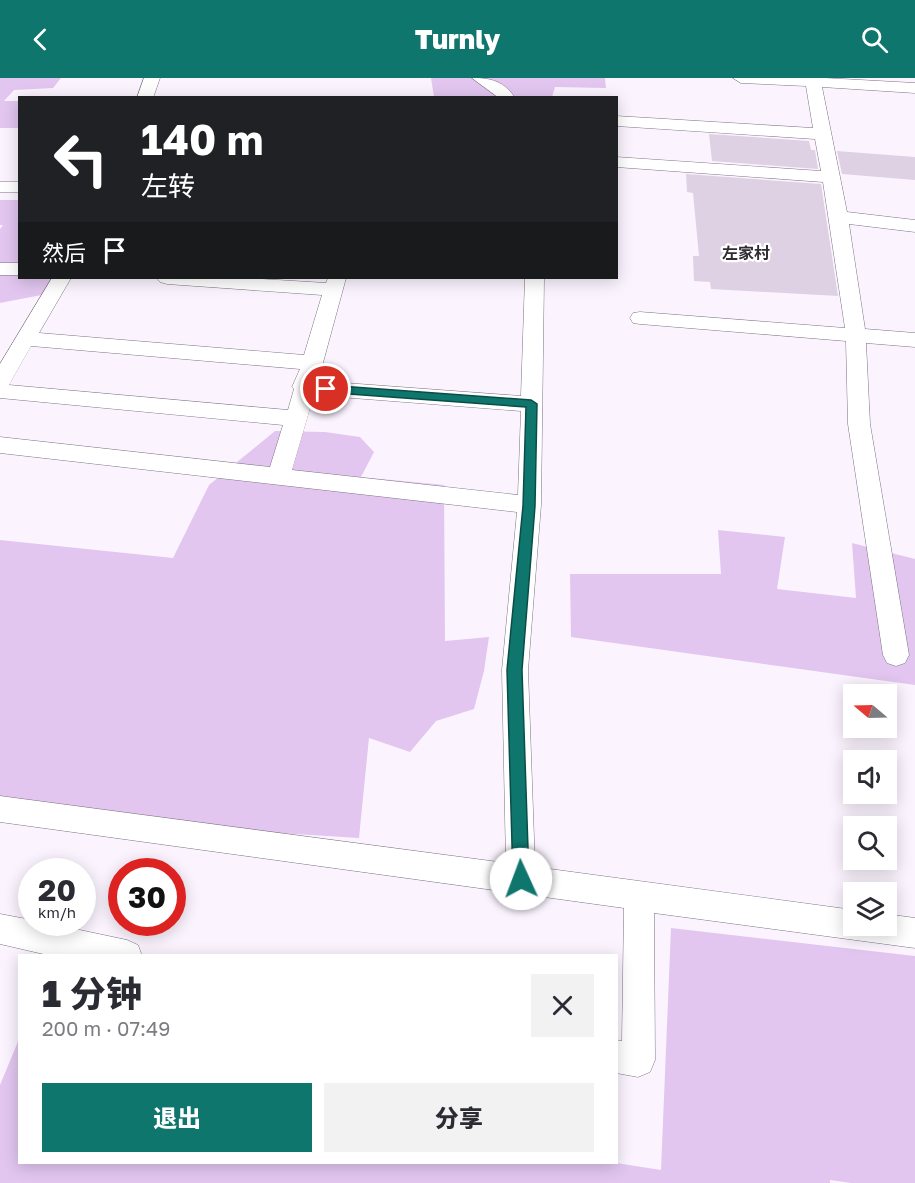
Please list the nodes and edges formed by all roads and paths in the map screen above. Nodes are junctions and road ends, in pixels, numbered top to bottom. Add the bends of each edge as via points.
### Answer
1 (152, 78) edge
2 (480, 78) edge
3 (741, 78) edge
4 (812, 80) edge
5 (915, 88) edge
6 (146, 96) edge
7 (506, 96) edge
8 (618, 121) edge
9 (823, 134) junction
10 (618, 162) edge
11 (831, 177) junction
12 (0, 187) edge
13 (18, 187) edge
14 (839, 217) junction
15 (915, 226) edge
16 (0, 269) edge
17 (18, 270) edge
18 (60, 279) edge
19 (195, 279) edge
20 (535, 279) edge
21 (335, 284) edge
22 (639, 318) dead end
23 (856, 335) junction
24 (25, 339) junction
25 (915, 340) edge
26 (311, 363) junction
27 (0, 382) edge
28 (303, 387) junction
29 (0, 390) edge
30 (531, 404) junction
31 (295, 418) junction
32 (0, 446) edge
33 (279, 477) junction
34 (529, 506) junction
35 (896, 656) dead end
36 (0, 809) edge
37 (521, 879) junction
38 (639, 896) junction
39 (843, 924) edge
40 (0, 930) edge
41 (897, 931) edge
42 (915, 933) edge
43 (117, 954) edge
44 (618, 1056) edge

1 - 6 street
2 - 7 street
3 - 4 street
4 - 5 street
4 - 9 street
8 - 9 street
9 - 11 street
10 - 11 street
11 - 14 street
12 - 13 street
14 - 15 street
14 - 23 street
16 - 17 street
18 - 24 street
19 - 21 street
20 - 30 street
21 - 26 street
22 - 23 street
23 - 25 street
23 - 35 street via 860,424
24 - 26 street
24 - 27 street
26 - 28 street
28 - 30 street
28 - 31 street
29 - 31 street
30 - 34 street
31 - 33 street
32 - 33 street
33 - 34 street
34 - 37 street via 514,670
36 - 37 street
37 - 38 street
38 - 39 street
38 - 44 street via 638,1060
40 - 43 street
41 - 42 street

